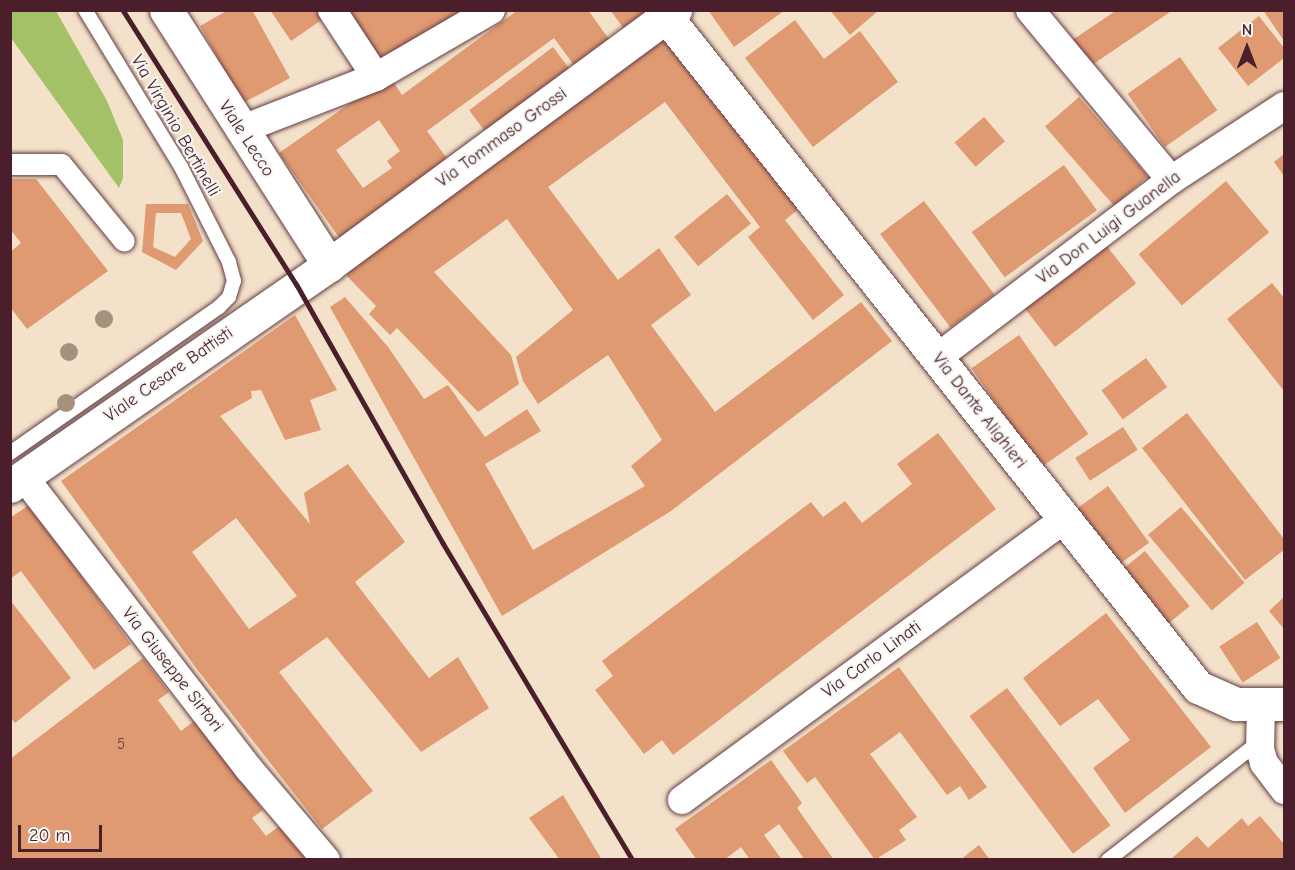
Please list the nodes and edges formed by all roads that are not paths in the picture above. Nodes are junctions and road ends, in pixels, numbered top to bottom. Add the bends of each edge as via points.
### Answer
1 (85, 10) edge
2 (166, 10) edge
3 (332, 10) edge
4 (491, 10) edge
5 (1030, 10) edge
6 (668, 13) edge
7 (376, 76) junction
8 (1284, 106) edge
9 (240, 130) junction
10 (10, 164) edge
11 (1171, 180) junction
12 (124, 241) dead end
13 (229, 262) joint
14 (329, 265) junction
15 (938, 357) junction
16 (15, 472) edge
17 (1063, 520) junction
18 (1273, 705) edge
19 (1260, 741) junction
20 (1284, 790) edge
21 (682, 800) dead end
22 (326, 860) edge
23 (1108, 860) edge

1 - 13 lane, Via Virginio Bertinelli via 181,167
2 - 9 street, Viale Lecco
3 - 7 street
4 - 7 street
5 - 11 street
6 - 14 street, Via Tommaso Grossi
6 - 15 street, Via Dante Alighieri
7 - 9 street
8 - 11 street, Via Don Luigi Guanella
9 - 14 street, Viale Lecco
10 - 12 street via 61,164
11 - 15 street, Via Don Luigi Guanella
13 - 16 lane, Viale Cesare Battisti via 234,281 229,297 219,307
14 - 16 street, Viale Cesare Battisti
15 - 17 street, Via Dante Alighieri
16 - 22 street, Via Giuseppe Sirtori via 249,769
17 - 18 street, Via Dante Alighieri via 1198,687 1236,704
17 - 21 street, Via Carlo Linati
18 - 19 street, Via Dante Alighieri
19 - 20 street, Via Dante Alighieri via 1264,764
19 - 23 lane

